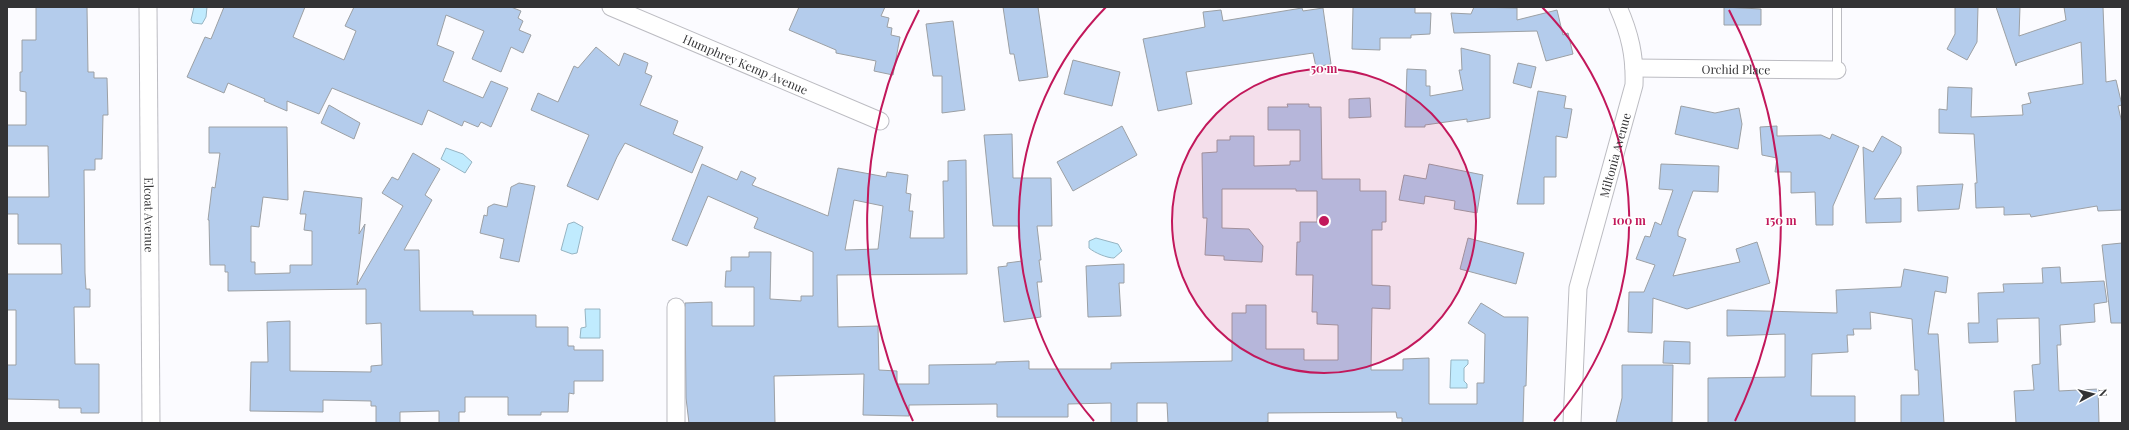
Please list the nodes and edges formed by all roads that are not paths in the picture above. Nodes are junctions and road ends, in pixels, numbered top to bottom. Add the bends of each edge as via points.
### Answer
1 (148, 7) edge
2 (611, 7) edge
3 (1618, 7) edge
4 (1837, 7) edge
5 (1634, 68) junction
6 (1837, 70) joint
7 (880, 121) dead end
8 (676, 307) dead end
9 (151, 423) edge
10 (676, 423) edge
11 (1572, 423) edge

1 - 9 street, Elcoat Avenue
2 - 7 street, Humphrey Kemp Avenue
3 - 5 street, Miltonia Avenue via 1629,30
4 - 6 lane
5 - 6 street, Orchid Place
5 - 11 street, Miltonia Avenue via 1630,101 1578,288
8 - 10 street

